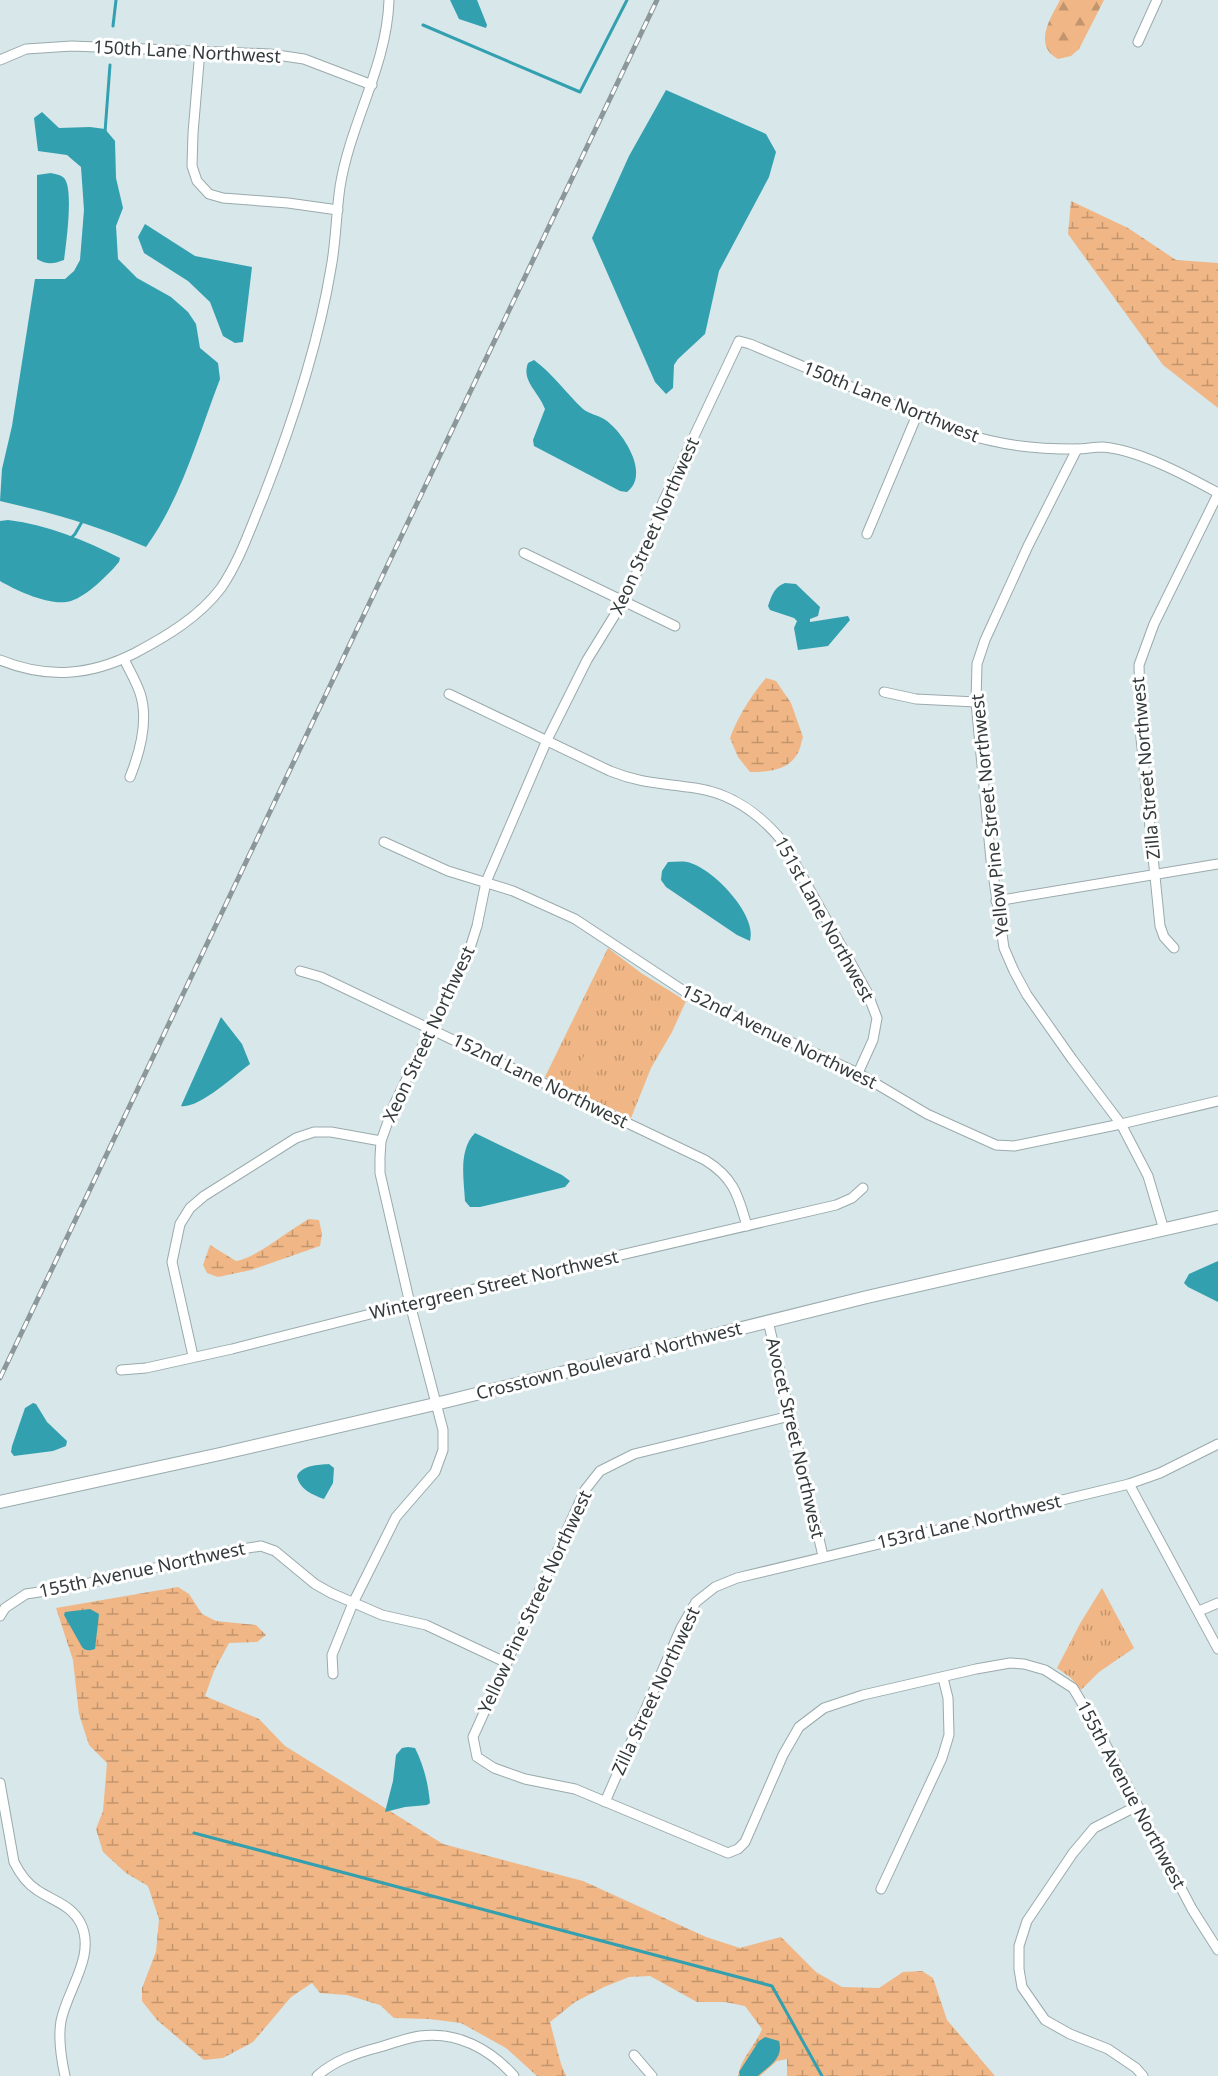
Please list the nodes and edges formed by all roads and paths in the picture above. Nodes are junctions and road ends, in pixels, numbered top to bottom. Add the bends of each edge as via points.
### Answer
1 (389, 0) edge
2 (1157, 0) edge
3 (1138, 42) dead end
4 (200, 50) junction
5 (0, 60) edge
6 (372, 86) junction
7 (338, 210) junction
8 (739, 341) joint
9 (917, 415) junction
10 (1077, 449) junction
11 (1218, 494) edge
12 (867, 534) dead end
13 (524, 553) dead end
14 (624, 600) junction
15 (675, 626) dead end
16 (124, 659) junction
17 (0, 660) edge
18 (884, 692) dead end
19 (449, 694) dead end
20 (976, 702) junction
21 (547, 740) junction
22 (130, 777) dead end
23 (384, 842) dead end
24 (1218, 864) edge
25 (1155, 874) junction
26 (486, 882) junction
27 (996, 901) junction
28 (1174, 948) dead end
29 (300, 971) dead end
30 (430, 1029) junction
31 (858, 1073) junction
32 (1218, 1101) edge
33 (1121, 1124) junction
34 (381, 1141) junction
35 (863, 1188) dead end
36 (1218, 1217) edge
37 (747, 1226) junction
38 (1164, 1230) junction
39 (410, 1304) junction
40 (768, 1321) junction
41 (193, 1356) junction
42 (121, 1370) dead end
43 (436, 1403) junction
44 (790, 1416) junction
45 (1218, 1444) edge
46 (1130, 1484) junction
47 (0, 1502) edge
48 (823, 1556) junction
49 (715, 1587) joint
50 (353, 1602) junction
51 (1218, 1603) edge
52 (1199, 1611) junction
53 (3, 1612) edge
54 (1218, 1649) edge
55 (507, 1663) junction
56 (333, 1674) dead end
57 (943, 1678) junction
58 (0, 1783) edge
59 (605, 1802) junction
60 (1137, 1806) junction
61 (881, 1889) dead end
62 (1218, 1950) edge
63 (634, 2055) dead end
64 (65, 2076) edge
65 (317, 2076) edge
66 (514, 2076) edge
67 (652, 2076) edge
68 (1143, 2076) edge

1 - 6 street via 388,24
2 - 3 street
4 - 5 street, 150th Lane Northwest via 72,46 26,50
4 - 6 street, 150th Lane Northwest via 304,59
4 - 7 street via 192,166 197,182 209,194 223,198
6 - 7 street via 354,132
7 - 16 street via 332,268 301,395 238,561 194,615 166,637
8 - 9 street, 150th Lane Northwest
8 - 14 street, Xeon Street Northwest via 663,502
9 - 10 street, 150th Lane Northwest via 992,442
9 - 12 street
10 - 11 street, 150th Lane Northwest via 1104,447 1143,457
10 - 20 street, Yellow Pine Street Northwest via 985,640 977,664
11 - 25 street, Zilla Street Northwest via 1138,665
13 - 14 street
14 - 15 street
14 - 21 street, Xeon Street Northwest via 587,660
16 - 17 street via 80,672 52,673 21,669
16 - 22 street via 141,695 143,725 140,754
18 - 20 street via 916,699
19 - 21 street, 151st Lane Northwest
20 - 27 street, Yellow Pine Street Northwest
21 - 26 street, Xeon Street Northwest
21 - 31 street, 151st Lane Northwest via 631,780 698,788 721,796 755,812 768,823 783,842 867,992 877,1018 873,1040
23 - 26 street, 152nd Avenue Northwest via 448,871
24 - 25 street
25 - 27 street
25 - 28 street, Zilla Street Northwest via 1160,926
26 - 30 street, Xeon Street Northwest via 470,948
26 - 31 street, 152nd Avenue Northwest via 575,918 693,997
27 - 33 street, Yellow Pine Street Northwest via 1004,948 1027,995
29 - 30 street, 152nd Lane Northwest via 321,977
30 - 34 street, Xeon Street Northwest
30 - 37 street, 152nd Lane Northwest via 720,1169 730,1179
31 - 33 street, 152nd Avenue Northwest via 927,1114 996,1145 1014,1146
32 - 33 street
33 - 38 street, Yellow Pine Street Northwest via 1148,1176
34 - 39 street, Xeon Street Northwest via 380,1173
34 - 41 street via 331,1132 296,1138 190,1208 180,1224 172,1262
35 - 37 street, Wintergreen Street Northwest via 836,1205
36 - 38 street, Crosstown Boulevard Northwest
37 - 39 street, Wintergreen Street Northwest
38 - 40 street, Crosstown Boulevard Northwest
39 - 41 street, Wintergreen Street Northwest
39 - 43 street, Xeon Street Northwest
40 - 43 street, Crosstown Boulevard Northwest
40 - 44 street, Avocet Street Northwest
41 - 42 street, Wintergreen Street Northwest
43 - 47 street, Crosstown Boulevard Northwest
43 - 50 street, Xeon Street Northwest via 444,1441 441,1460 428,1482 396,1517
44 - 48 street, Avocet Street Northwest
44 - 55 street, Yellow Pine Street Northwest via 634,1454 600,1471 585,1490
45 - 46 street, 153rd Lane Northwest
46 - 48 street, 153rd Lane Northwest
46 - 52 street
48 - 49 street, 153rd Lane Northwest
49 - 59 street, Zilla Street Northwest via 696,1602 681,1628
50 - 53 street, 155th Avenue Northwest via 315,1584 280,1555 261,1546 26,1594
50 - 55 street, 155th Avenue Northwest via 382,1615 426,1625
50 - 56 street, Xeon Street Northwest via 332,1655
51 - 52 street
52 - 54 street
55 - 59 street, Yellow Pine Street Northwest via 473,1737 477,1757 525,1779 574,1789
57 - 59 street, 155th Avenue Northwest via 863,1695 815,1714 800,1727 783,1755 745,1842 728,1853
57 - 60 street, 155th Avenue Northwest via 1010,1663 1045,1670 1066,1682 1098,1730
57 - 61 street via 949,1735
58 - 64 street via 14,1862 20,1874 38,1891 68,1908 84,1933 80,1969 61,2023
60 - 62 street, 155th Avenue Northwest
60 - 68 street via 1094,1828 1073,1853 1027,1922 1019,1946 1019,1969 1022,1987 1045,2020 1108,2049
63 - 67 street
65 - 66 street via 336,2062 357,2054 419,2036 440,2035 460,2038 486,2050

